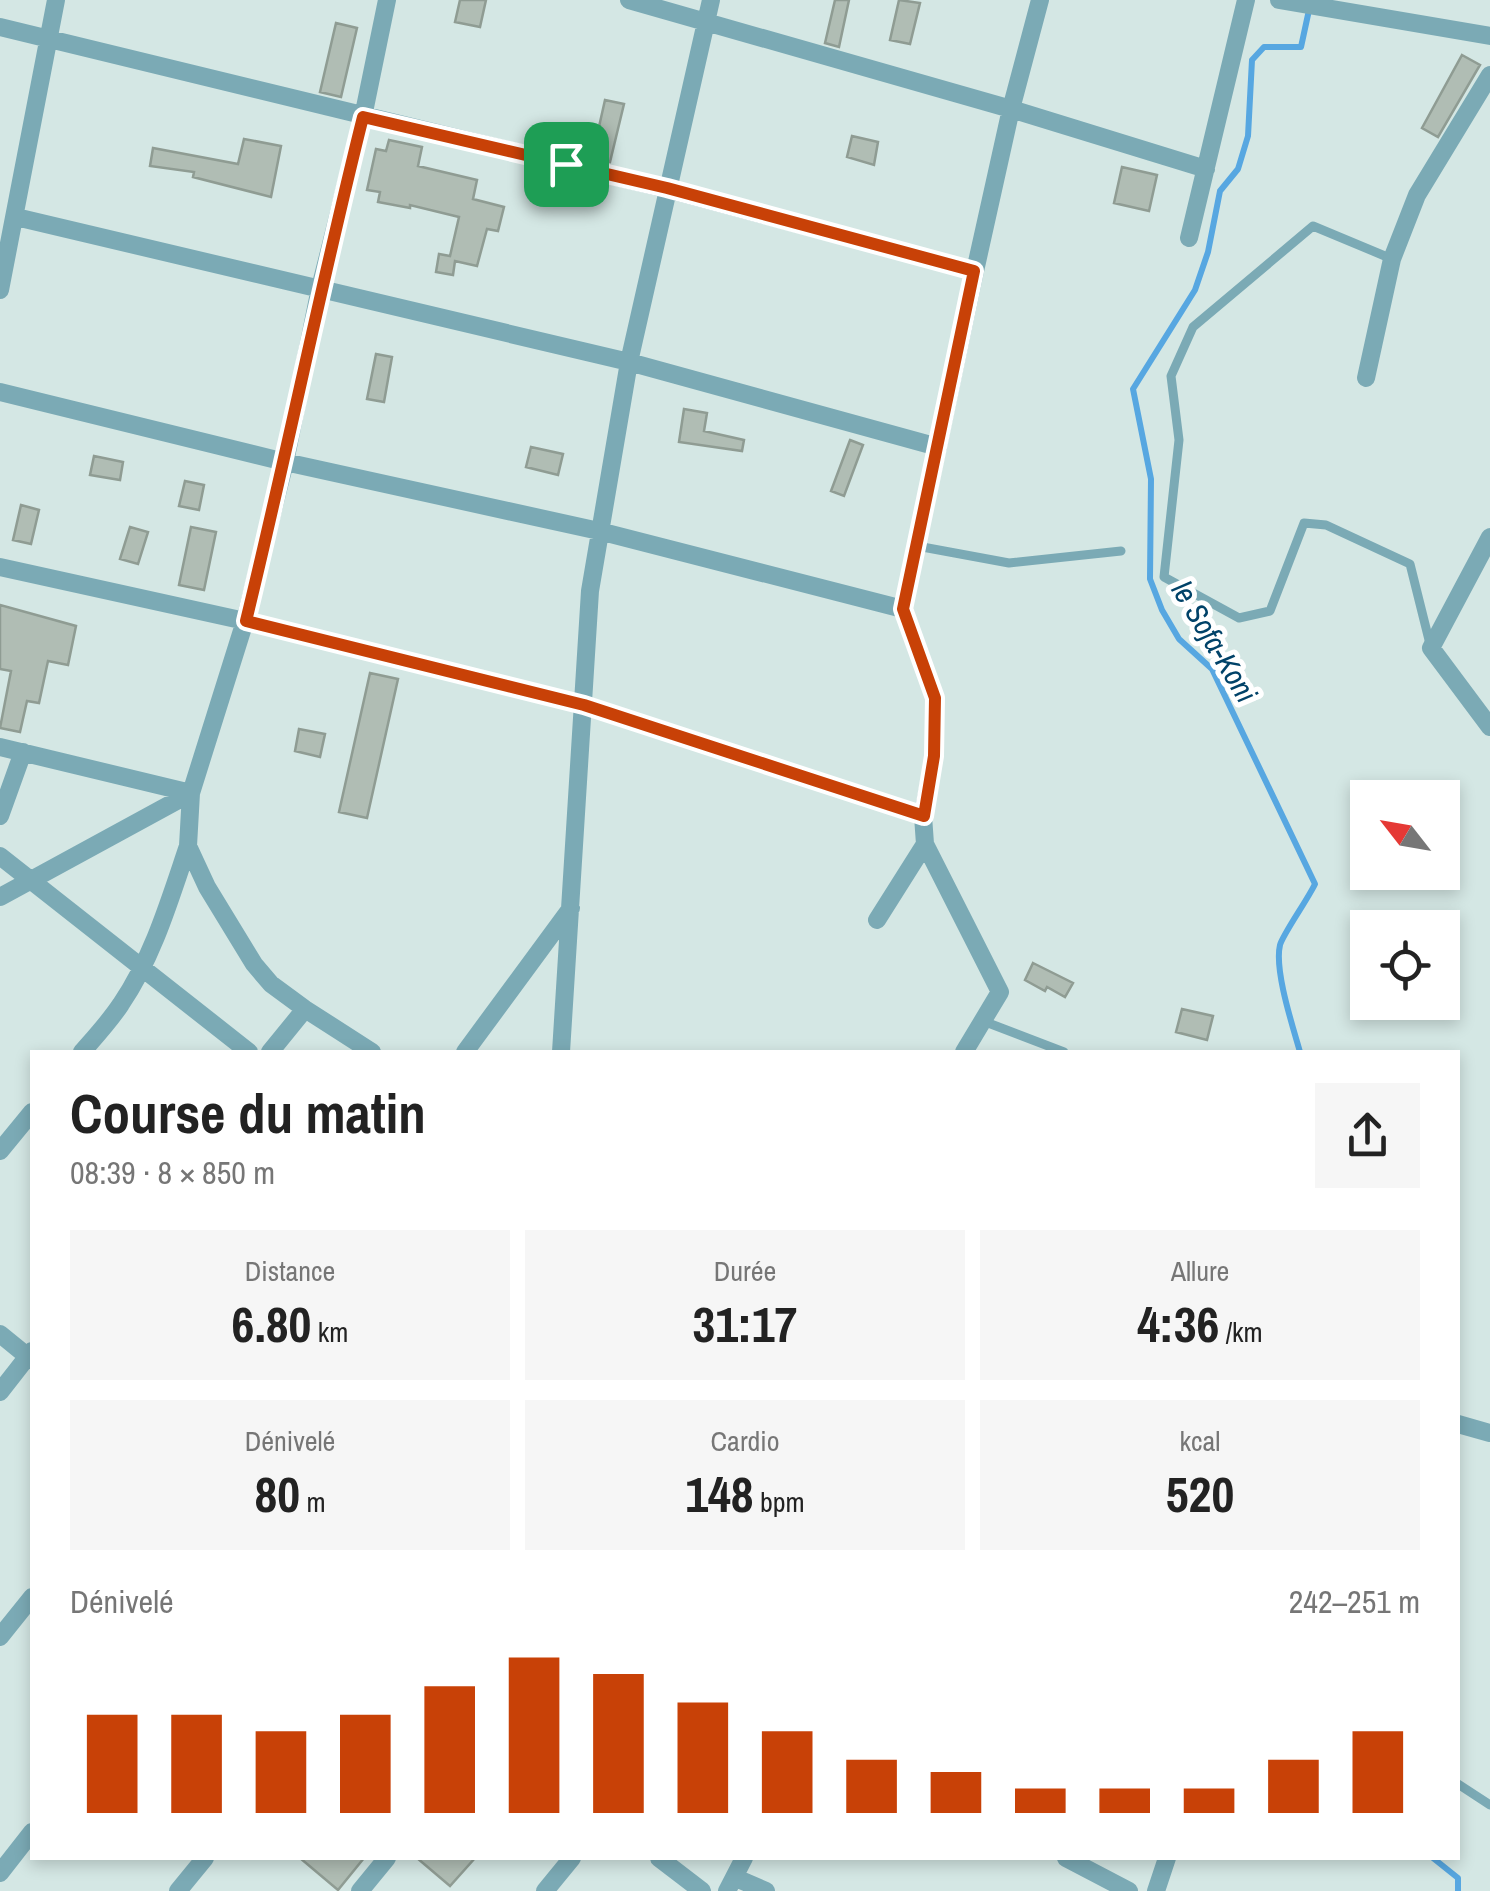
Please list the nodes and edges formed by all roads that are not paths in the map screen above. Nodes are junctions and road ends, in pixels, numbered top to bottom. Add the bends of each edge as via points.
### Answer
1 (56, 0) edge
2 (388, 0) edge
3 (630, 0) edge
4 (712, 0) edge
5 (1040, 0) edge
6 (1246, 0) edge
7 (1288, 2) edge
8 (706, 21) junction
9 (0, 27) edge
10 (1490, 36) edge
11 (48, 39) junction
12 (1490, 75) edge
13 (1011, 109) junction
14 (363, 117) junction
15 (1206, 169) junction
16 (667, 188) junction
17 (16, 217) junction
18 (1189, 238) dead end
19 (1392, 260) junction
20 (974, 271) junction
21 (320, 288) junction
22 (0, 290) edge
23 (629, 362) junction
24 (1366, 378) dead end
25 (0, 392) edge
26 (938, 447) junction
27 (284, 462) junction
28 (599, 530) junction
29 (1490, 536) edge
30 (917, 546) junction
31 (1122, 551) dead end
32 (0, 567) edge
33 (903, 609) junction
34 (246, 621) junction
35 (1431, 648) junction
36 (584, 705) junction
37 (1490, 727) edge
38 (0, 747) edge
39 (22, 752) junction
40 (191, 793) junction
41 (0, 816) edge
42 (924, 816) junction
43 (925, 844) junction
44 (188, 846) junction
45 (0, 856) edge
46 (31, 880) junction
47 (0, 897) edge
48 (572, 908) junction
49 (877, 920) dead end
50 (141, 967) junction
51 (305, 1009) junction
52 (983, 1021) junction
53 (84, 1050) edge
54 (246, 1050) edge
55 (272, 1050) edge
56 (369, 1050) edge
57 (466, 1050) edge
58 (562, 1050) edge
59 (965, 1050) edge
60 (1059, 1050) edge
61 (30, 1114) edge
62 (0, 1151) edge
63 (0, 1334) edge
64 (30, 1355) edge
65 (30, 1357) edge
66 (0, 1392) edge
67 (1460, 1424) edge
68 (1490, 1432) edge
69 (30, 1600) edge
70 (0, 1637) edge
71 (1460, 1785) edge
72 (1490, 1805) edge
73 (30, 1835) edge
74 (203, 1860) edge
75 (385, 1860) edge
76 (570, 1860) edge
77 (661, 1860) edge
78 (743, 1860) edge
79 (1070, 1860) edge
80 (1166, 1860) edge
81 (0, 1873) edge
82 (732, 1884) edge
83 (178, 1891) edge
84 (360, 1891) edge
85 (545, 1891) edge
86 (702, 1891) edge
87 (766, 1891) edge
88 (1129, 1891) edge
89 (1156, 1891) edge

1 - 11 street
2 - 14 street
3 - 8 street
4 - 8 street
5 - 13 street
6 - 15 street
7 - 10 street
8 - 13 street
8 - 16 street
9 - 11 street
11 - 14 street
11 - 17 street
12 - 19 street via 1417,196
13 - 15 street
13 - 20 street
14 - 16 street
14 - 21 street
15 - 18 street
16 - 20 street
16 - 23 street
17 - 21 street
17 - 22 street
19 - 24 street
19 - 35 lane via 1313,226 1193,326 1171,376 1179,440 1164,576 1239,618 1270,611 1304,523 1326,525 1410,564
20 - 26 street
21 - 23 street
21 - 27 street
23 - 26 street
23 - 28 street
25 - 27 street
26 - 30 street
27 - 28 street
27 - 34 street
28 - 33 street
28 - 36 street
29 - 35 street
30 - 31 lane via 1009,563
30 - 33 street
32 - 34 street
33 - 42 street via 935,698
34 - 36 street
34 - 40 street
35 - 37 street
36 - 42 street
36 - 48 street
38 - 39 street
39 - 40 street
39 - 41 street
40 - 44 street
40 - 46 street
42 - 43 street
43 - 49 street
43 - 52 street via 1000,992
44 - 50 street
44 - 51 street via 254,964
45 - 46 street
46 - 47 street
46 - 50 street
48 - 57 street
48 - 58 street
50 - 53 street via 120,1007
50 - 54 street
51 - 55 street
51 - 56 street
52 - 59 street
52 - 60 lane
61 - 62 street
63 - 64 street
65 - 66 street
67 - 68 street
69 - 70 street
71 - 72 lane
73 - 81 street
74 - 83 street
75 - 84 street
76 - 85 street
77 - 86 street
78 - 82 street
79 - 88 street
80 - 89 street
82 - 87 street

